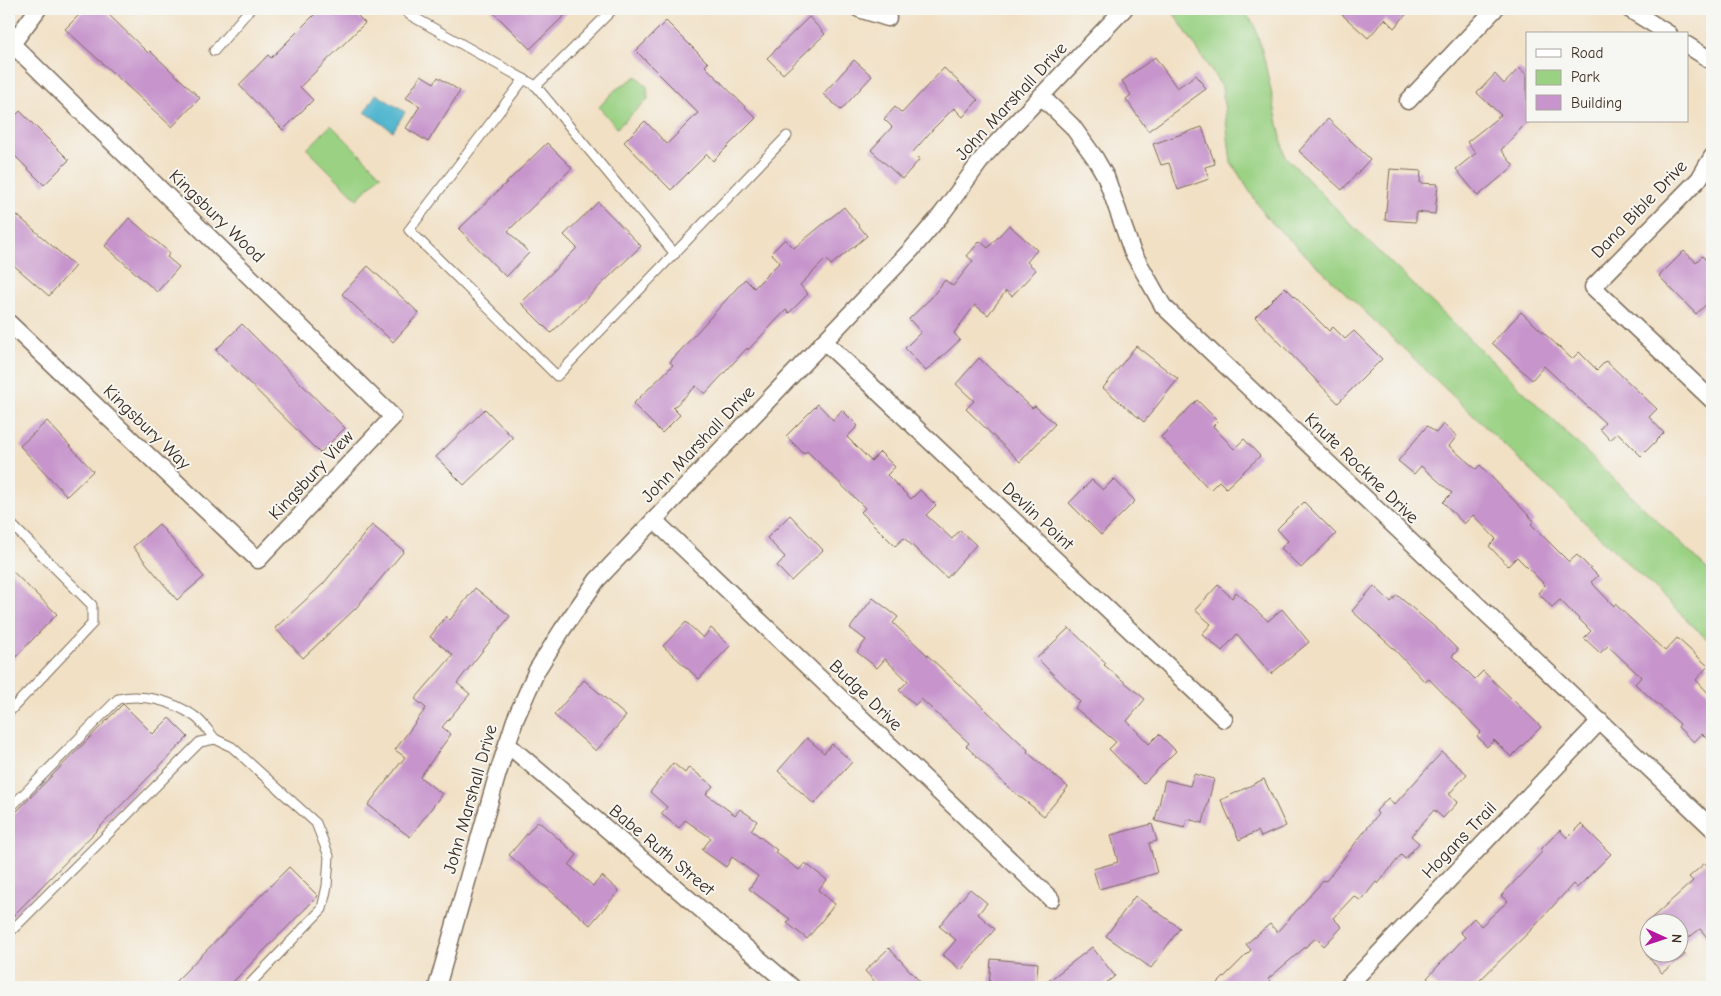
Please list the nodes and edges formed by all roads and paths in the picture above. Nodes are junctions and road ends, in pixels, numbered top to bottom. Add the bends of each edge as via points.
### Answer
1 (38, 9) edge
2 (250, 9) edge
3 (403, 9) edge
4 (614, 9) edge
5 (859, 9) edge
6 (1124, 9) edge
7 (1494, 9) edge
8 (1629, 9) edge
9 (888, 18) dead end
10 (1666, 32) edge
11 (11, 46) edge
12 (1688, 46) edge
13 (214, 51) dead end
14 (1712, 61) edge
15 (524, 79) junction
16 (536, 86) junction
17 (1041, 96) junction
18 (1408, 101) dead end
19 (787, 136) dead end
20 (1712, 157) edge
21 (675, 254) junction
22 (9, 323) edge
23 (824, 341) junction
24 (1712, 400) edge
25 (393, 417) joint
26 (654, 520) junction
27 (9, 522) edge
28 (258, 560) joint
29 (9, 712) edge
30 (1224, 719) dead end
31 (1600, 721) junction
32 (215, 739) junction
33 (507, 744) junction
34 (9, 808) edge
35 (1712, 828) edge
36 (1051, 899) dead end
37 (9, 933) edge
38 (247, 987) edge
39 (438, 987) edge
40 (792, 987) edge
41 (1347, 987) edge

1 - 11 street
2 - 13 lane
3 - 15 lane
4 - 16 lane
5 - 9 street
6 - 17 street, John Marshall Drive
7 - 18 street
8 - 10 street
11 - 25 street, Kingsbury Wood
12 - 14 street
15 - 16 lane
15 - 21 lane via 409,230 557,376
16 - 21 lane
17 - 23 street, John Marshall Drive via 985,155 911,250
17 - 31 street, Knute Rockne Drive via 1072,126 1095,158 1106,177 1132,251 1163,306
19 - 21 lane
20 - 24 street, Dana Bible Drive via 1699,179 1593,286
22 - 28 street, Kingsbury Way
23 - 26 street, John Marshall Drive
23 - 30 street, Devlin Point
25 - 28 street, Kingsbury View
26 - 33 street, John Marshall Drive via 597,580 562,630 537,670
26 - 36 street, Budge Drive
27 - 29 lane via 92,605 92,624
31 - 35 street, Knute Rockne Drive
31 - 41 street, Hogans Trail
32 - 34 lane via 194,716 170,704 144,696 118,698
32 - 37 lane via 200,742
32 - 38 lane via 232,747 316,823 329,856 322,909
33 - 39 street, John Marshall Drive
33 - 40 street, Babe Ruth Street

